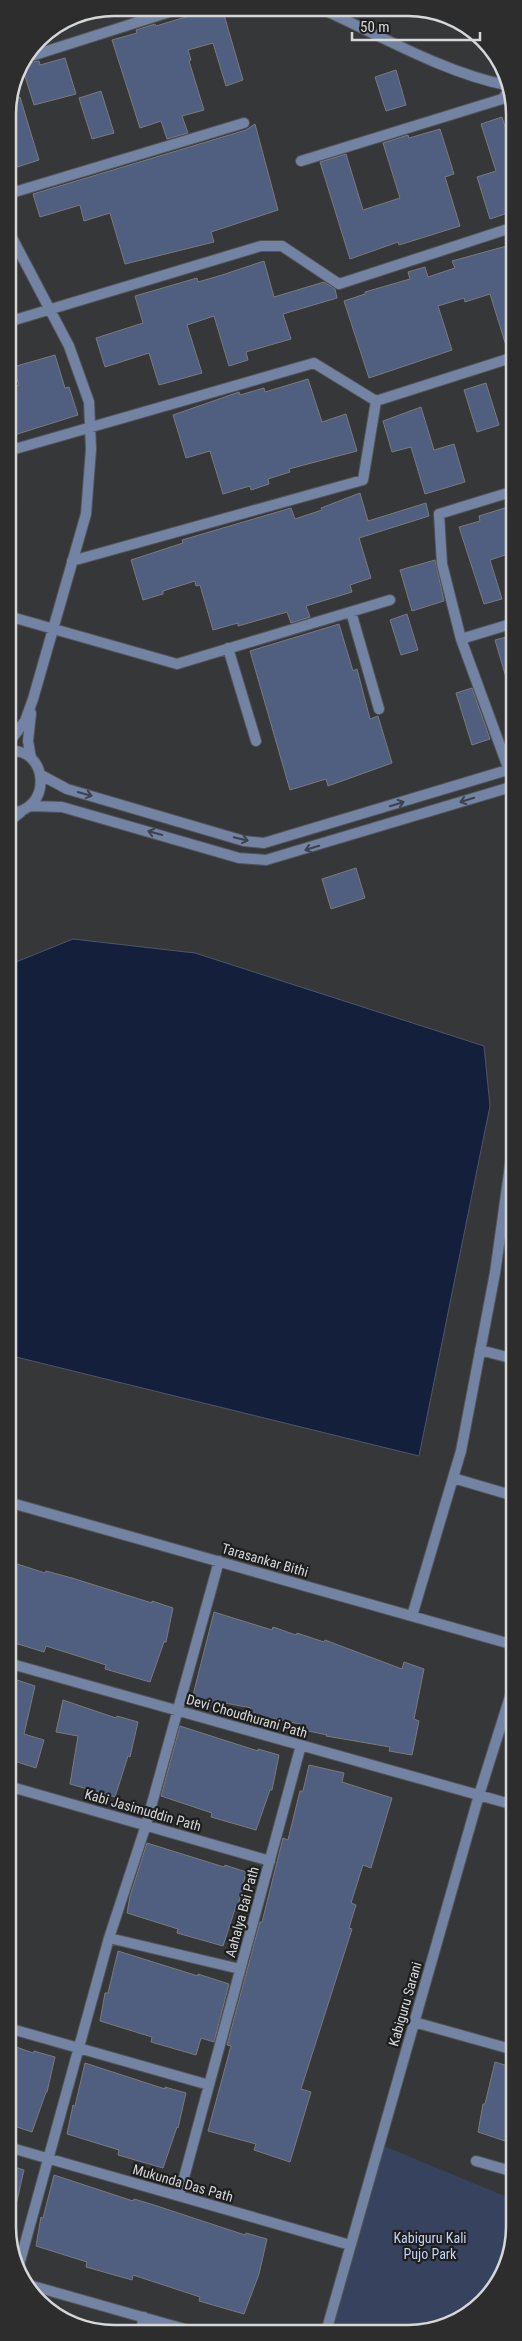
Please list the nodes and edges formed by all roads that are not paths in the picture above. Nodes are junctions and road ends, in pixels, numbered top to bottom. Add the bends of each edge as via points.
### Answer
1 (157, 16) edge
2 (337, 16) edge
3 (37, 54) edge
4 (500, 84) edge
5 (504, 97) edge
6 (244, 123) dead end
7 (301, 161) dead end
8 (16, 192) edge
9 (506, 230) edge
10 (16, 245) edge
11 (50, 309) junction
12 (16, 320) edge
13 (506, 360) edge
14 (376, 401) junction
15 (90, 426) junction
16 (16, 449) edge
17 (506, 493) edge
18 (72, 561) junction
19 (390, 600) dead end
20 (351, 612) junction
21 (16, 618) edge
22 (506, 626) edge
23 (53, 628) junction
24 (461, 640) junction
25 (228, 648) junction
26 (33, 699) junction
27 (379, 709) dead end
28 (16, 733) edge
29 (256, 741) dead end
30 (16, 752) edge
31 (506, 755) edge
32 (31, 758) junction
33 (506, 770) edge
34 (41, 775) junction
35 (506, 787) edge
36 (26, 809) junction
37 (16, 811) edge
38 (16, 816) edge
39 (506, 1196) edge
40 (502, 1225) junction
41 (506, 1226) edge
42 (480, 1350) junction
43 (506, 1357) edge
44 (452, 1478) junction
45 (506, 1494) edge
46 (16, 1504) edge
47 (218, 1562) junction
48 (412, 1616) junction
49 (506, 1643) edge
50 (16, 1665) edge
51 (506, 1709) edge
52 (178, 1711) junction
53 (301, 1745) junction
54 (16, 1788) edge
55 (478, 1795) junction
56 (506, 1803) edge
57 (146, 1825) junction
58 (270, 1861) junction
59 (108, 1938) junction
60 (240, 1969) junction
61 (414, 2022) junction
62 (16, 2030) edge
63 (79, 2048) junction
64 (506, 2048) edge
65 (209, 2085) junction
66 (16, 2149) edge
67 (48, 2158) junction
68 (476, 2161) dead end
69 (506, 2170) edge
70 (180, 2196) junction
71 (350, 2245) junction
72 (22, 2259) edge
73 (39, 2288) edge
74 (144, 2317) junction
75 (142, 2325) edge
76 (171, 2325) edge
77 (328, 2325) edge

1 - 3 street
2 - 4 street via 440,63 484,81
5 - 7 street
6 - 8 street
9 - 11 street via 339,284 282,246 261,246
10 - 11 street
11 - 12 street
11 - 15 street via 69,346 89,402
13 - 14 street
14 - 15 street via 314,363
14 - 18 street via 363,480
15 - 16 street
15 - 18 street via 86,514
17 - 24 street via 439,514 442,564
18 - 23 street
19 - 20 street
20 - 25 street
20 - 27 street
21 - 23 street
22 - 24 street
23 - 25 street via 177,664
23 - 26 street
24 - 31 street
25 - 29 street
26 - 28 street via 25,721
26 - 32 street via 28,741
30 - 32 street
32 - 34 street
34 -> 33 street via 67,789 264,843
34 - 36 street via 40,791
35 -> 36 street via 266,860 239,858 62,807
36 - 37 street
36 - 38 street
39 - 40 street
40 - 41 street
40 - 42 street
42 - 43 street
42 - 44 street
44 - 45 street
44 - 48 street
46 - 47 street, Tarasankar Bithi
47 - 48 street, Tarasankar Bithi
47 - 52 street
48 - 49 street, Tarasankar Bithi
50 - 52 street, Devi Choudhurani Path
51 - 55 street, Kabiguru Sarani
52 - 53 street, Devi Choudhurani Path
52 - 57 street
53 - 55 street, Devi Choudhurani Path
53 - 58 street, Aahalya Bai Path
54 - 57 street, Kabi Jasimuddin Path
55 - 56 street, Devi Choudhurani Path
55 - 61 street, Kabiguru Sarani
57 - 58 street, Kabi Jasimuddin Path
57 - 59 street
58 - 60 street, Aahalya Bai Path
59 - 60 street
59 - 63 street
60 - 65 street, Aahalya Bai Path
61 - 64 street
61 - 71 street, Kabiguru Sarani
62 - 63 street
63 - 65 street
63 - 67 street
65 - 70 street, Aahalya Bai Path
66 - 67 street, Mukunda Das Path
67 - 70 street, Mukunda Das Path
67 - 72 street
68 - 69 street
70 - 71 street, Mukunda Das Path
71 - 77 street, Kabiguru Sarani
73 - 74 street
74 - 75 street
74 - 76 street

